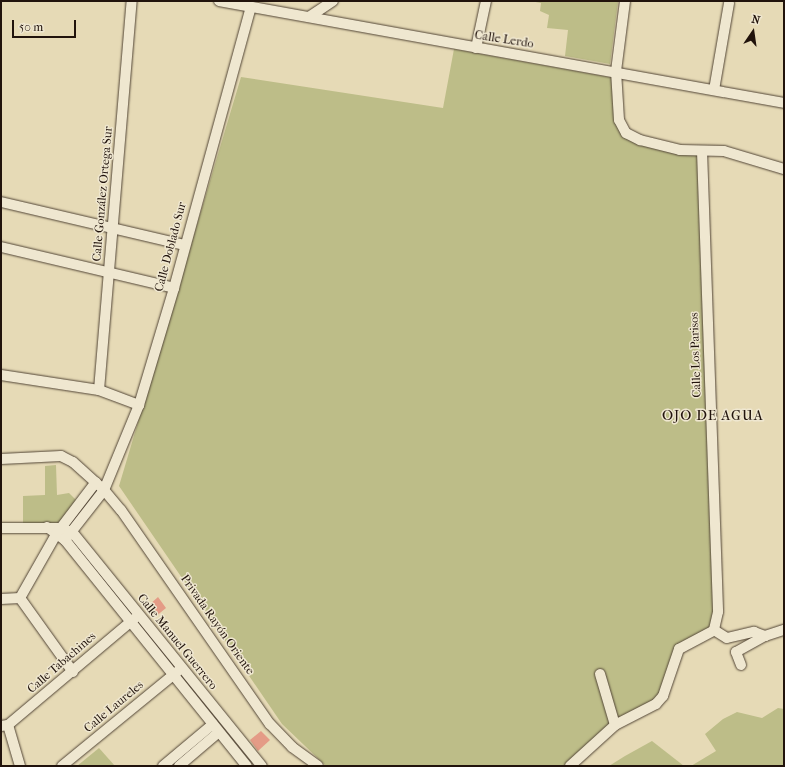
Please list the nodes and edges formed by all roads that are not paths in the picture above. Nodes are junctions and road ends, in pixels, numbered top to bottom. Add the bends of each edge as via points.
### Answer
1 (132, 1) edge
2 (219, 1) edge
3 (334, 1) edge
4 (486, 1) edge
5 (625, 1) edge
6 (729, 3) dead end
7 (251, 7) junction
8 (309, 17) junction
9 (476, 48) junction
10 (616, 71) junction
11 (714, 90) junction
12 (784, 103) edge
13 (702, 151) junction
14 (784, 169) edge
15 (1, 202) edge
16 (114, 228) junction
17 (185, 244) junction
18 (1, 247) edge
19 (110, 273) junction
20 (174, 288) junction
21 (1, 375) edge
22 (99, 390) junction
23 (139, 405) junction
24 (1, 459) edge
25 (96, 482) junction
26 (104, 490) junction
27 (1, 528) edge
28 (60, 530) junction
29 (69, 537) junction
30 (20, 598) junction
31 (1, 599) edge
32 (139, 615) junction
33 (129, 622) junction
34 (714, 630) junction
35 (784, 630) edge
36 (766, 636) junction
37 (741, 665) dead end
38 (183, 669) junction
39 (73, 672) junction
40 (600, 674) dead end
41 (172, 675) junction
42 (615, 725) junction
43 (5, 726) edge
44 (216, 728) junction
45 (20, 766) edge
46 (62, 766) edge
47 (163, 766) edge
48 (179, 766) edge
49 (247, 766) edge
50 (262, 766) edge
51 (318, 766) edge
52 (570, 766) edge

1 - 16 street, Calle González Ortega Sur
2 - 7 street, Calle Lerdo
3 - 8 street
4 - 9 street
5 - 10 street
6 - 11 street
7 - 8 street, Calle Lerdo
7 - 17 street, Calle Doblado Sur
8 - 9 street, Calle Lerdo
9 - 10 street, Calle Lerdo
10 - 11 street, Calle Lerdo
10 - 13 street via 619,120 626,133 640,140 680,150
11 - 12 street, Calle Lerdo
13 - 14 street via 724,152
13 - 34 street, Calle Los Parisos via 718,612
15 - 16 street
16 - 17 street
16 - 19 street, Calle González Ortega Sur
17 - 20 street, Calle Doblado Sur
18 - 19 street
19 - 20 street
19 - 22 street, Calle González Ortega Sur
20 - 23 street, Calle Doblado Sur
21 - 22 street
22 - 23 street
23 - 26 street, Calle Doblado Sur
24 - 25 street, Privada Rayón Oriente via 61,456 73,462
25 - 26 street, Privada Rayón Oriente
25 - 28 street
26 - 29 street
26 - 51 street, Privada Rayón Oriente via 121,510 270,724 292,747
27 - 28 street, Calle Manuel Guerrero via 47,527
28 - 29 street, Calle Manuel Guerrero
28 - 30 street
29 - 32 street, Calle Manuel Guerrero
29 - 33 street, Calle Manuel Guerrero
30 - 31 street
30 - 39 street
32 - 33 street, Calle Tabachines
32 - 38 street, Calle Manuel Guerrero
33 - 39 street, Calle Tabachines
33 - 41 street, Calle Manuel Guerrero
34 - 36 street via 727,638 754,632
34 - 42 street via 679,649 663,696 656,704
35 - 36 street
36 - 37 street via 736,652
38 - 41 street, Calle Laureles
38 - 50 street, Calle Manuel Guerrero
39 - 43 street, Calle Tabachines
40 - 42 street
41 - 44 street, Calle Manuel Guerrero
41 - 46 street, Calle Laureles
42 - 52 street
43 - 45 street
44 - 47 street
44 - 48 street
44 - 49 street, Calle Manuel Guerrero

